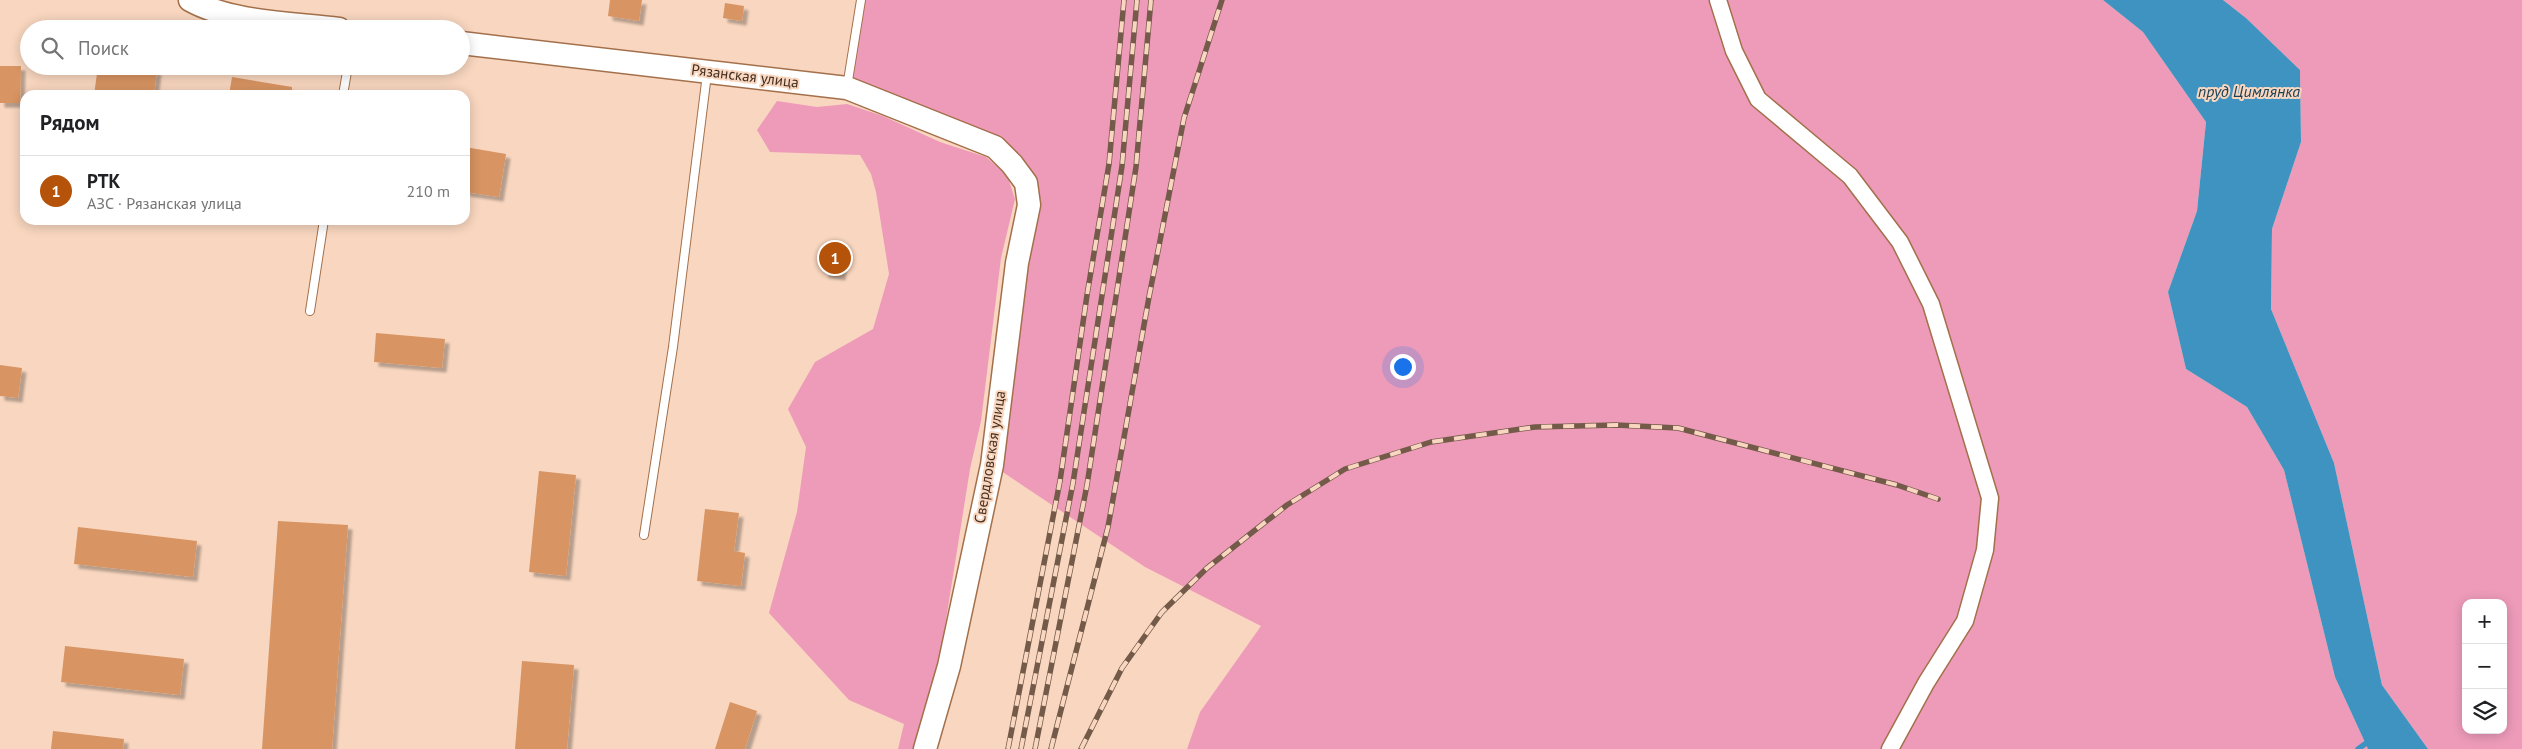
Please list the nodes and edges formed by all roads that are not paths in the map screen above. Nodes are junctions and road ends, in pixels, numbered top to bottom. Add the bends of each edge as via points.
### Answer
1 (190, 0) edge
2 (861, 0) edge
3 (1718, 0) edge
4 (266, 20) edge
5 (470, 44) edge
6 (708, 72) junction
7 (346, 75) edge
8 (847, 88) junction
9 (344, 90) edge
10 (1012, 164) joint
11 (323, 225) edge
12 (310, 311) dead end
13 (644, 535) dead end
14 (925, 749) edge
15 (1890, 749) edge

1 - 4 main road via 208,10
2 - 8 lane
3 - 15 street via 1734,51 1758,99 1850,176 1900,242 1932,304 1990,498 1985,550 1966,621 1926,683
5 - 6 main road, Рязанская улица
6 - 8 main road, Рязанская улица
6 - 13 lane via 673,347
7 - 9 lane
8 - 10 main road, Рязанская улица via 995,147
10 - 14 main road, Свердловская улица via 1026,183 1029,205 1018,263 992,465 949,666
11 - 12 lane

